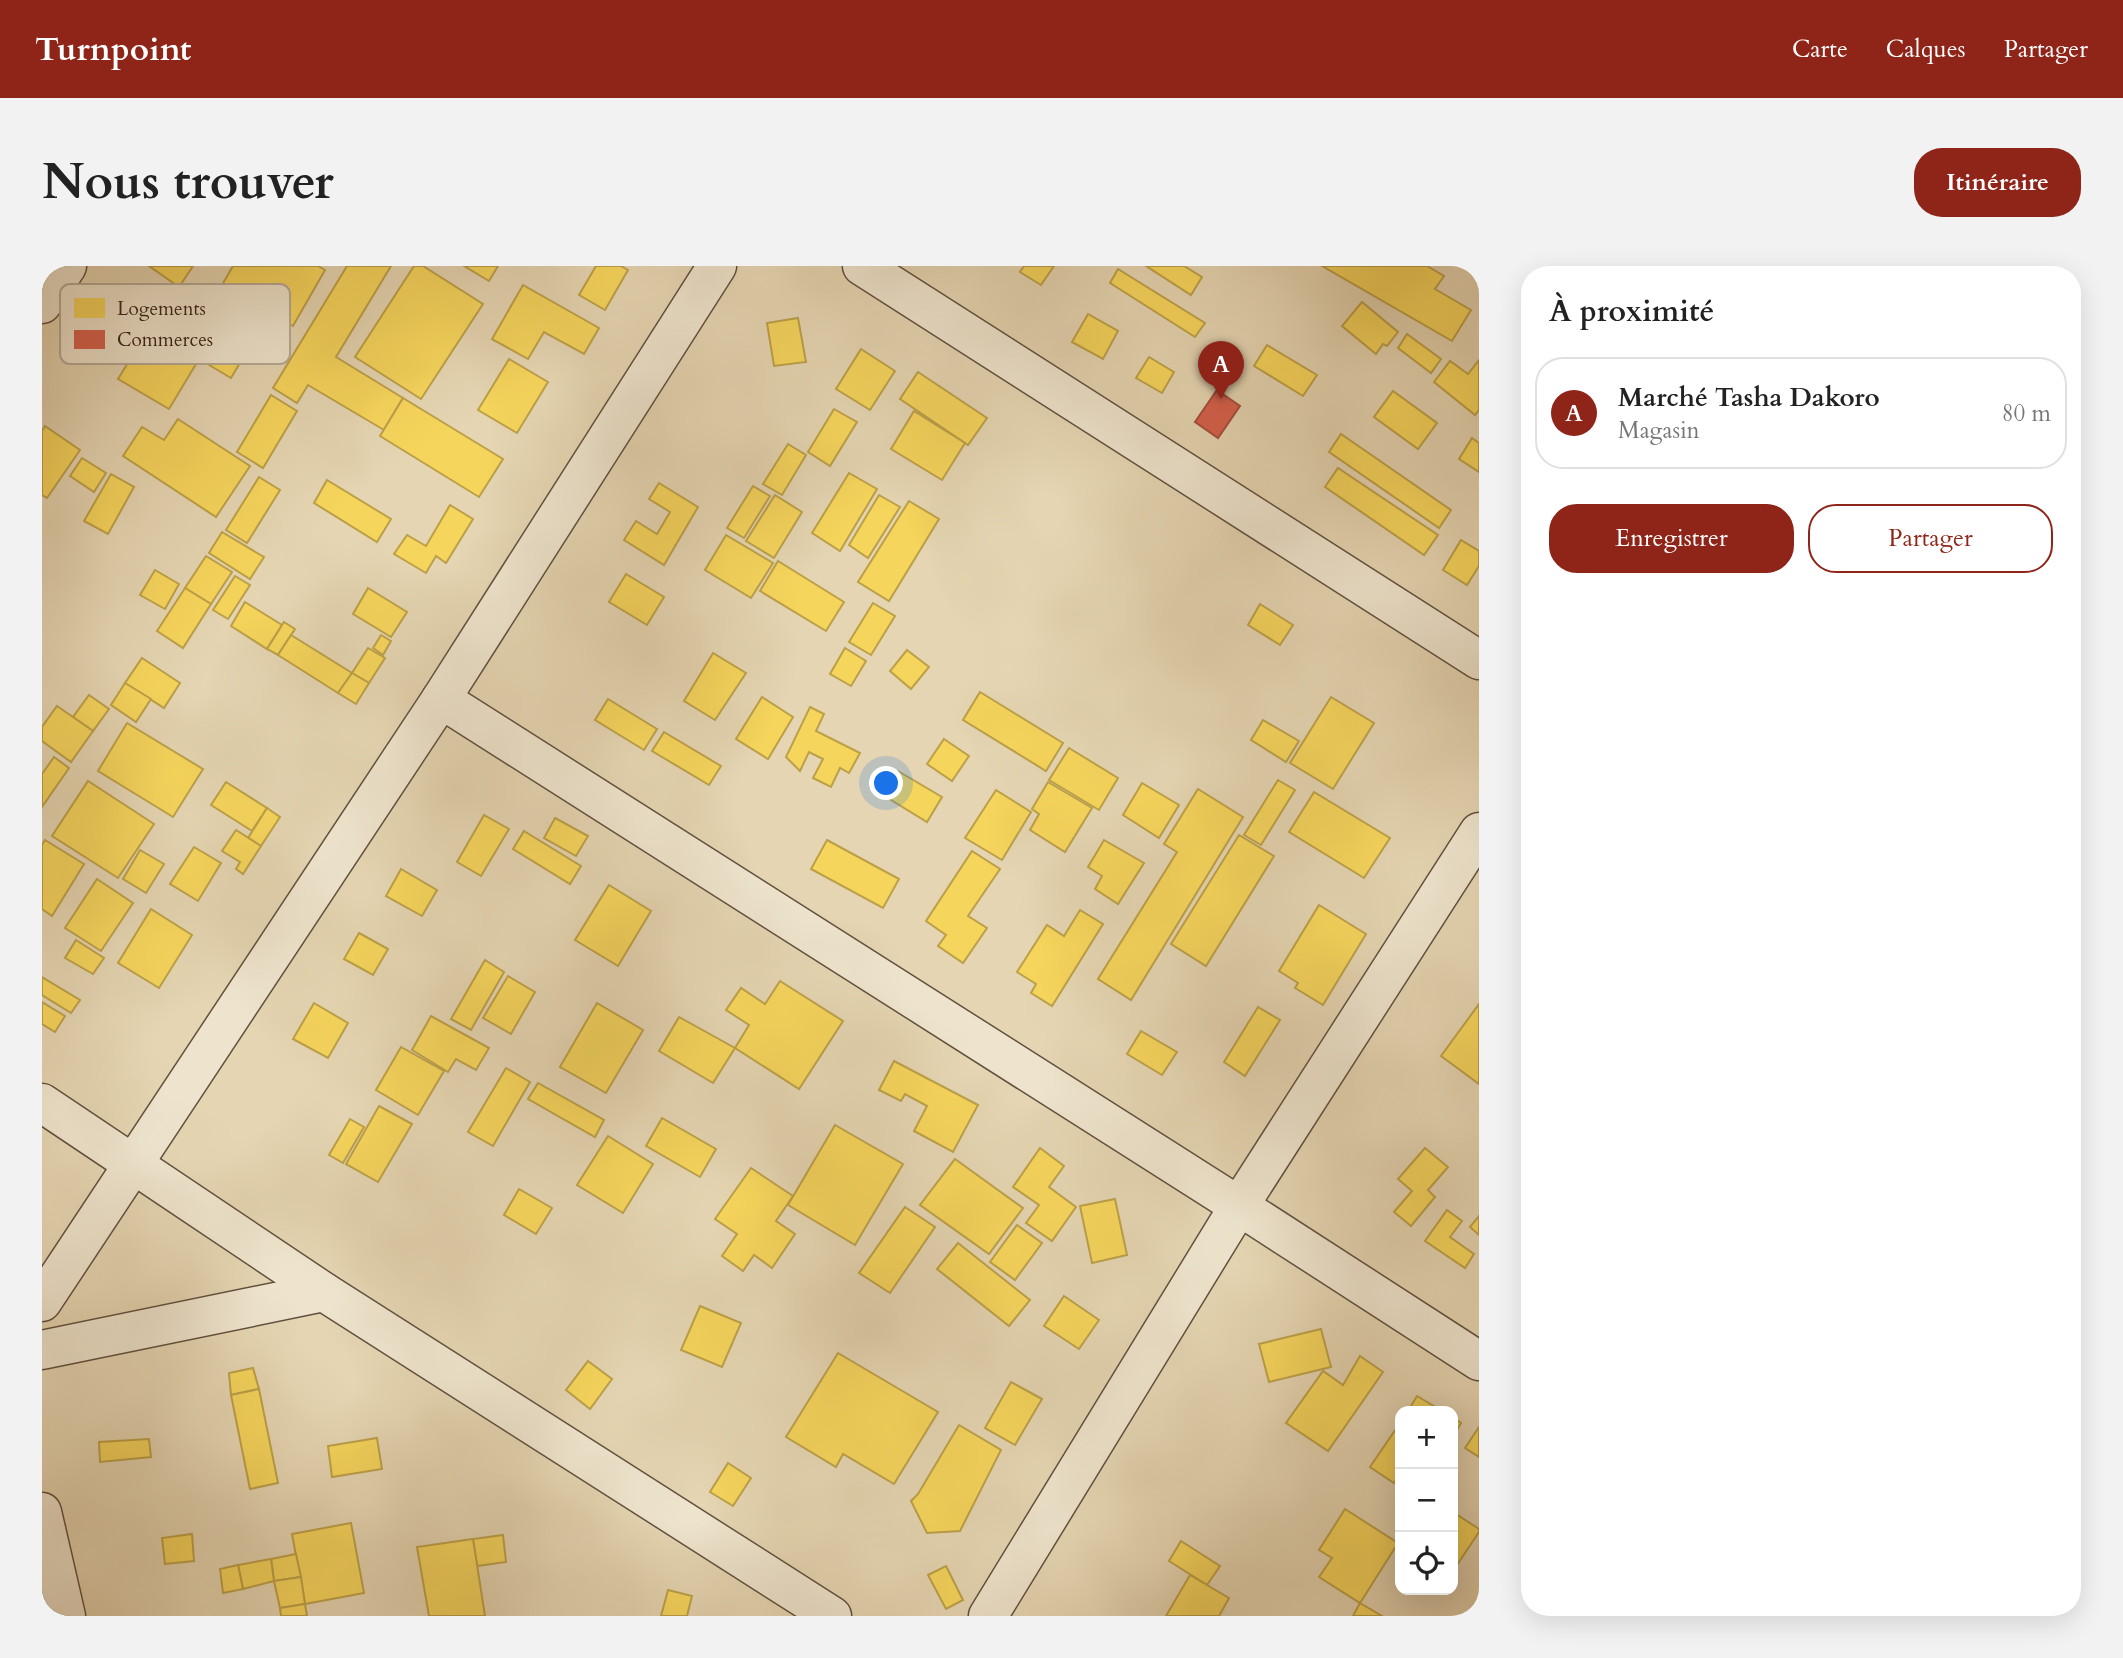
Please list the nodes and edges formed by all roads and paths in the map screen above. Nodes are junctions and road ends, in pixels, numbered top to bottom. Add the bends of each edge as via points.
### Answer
1 (67, 266) edge
2 (717, 266) edge
3 (862, 266) edge
4 (42, 304) edge
5 (1479, 660) edge
6 (441, 699) junction
7 (1479, 832) edge
8 (42, 1103) edge
9 (133, 1164) junction
10 (1239, 1206) junction
11 (324, 1292) junction
12 (42, 1302) edge
13 (42, 1350) edge
14 (1479, 1361) edge
15 (42, 1512) edge
16 (66, 1616) edge
17 (832, 1616) edge
18 (988, 1616) edge

1 - 4 street
2 - 6 street
3 - 5 street
6 - 9 street
6 - 10 street
7 - 10 street
8 - 9 street
9 - 11 street
9 - 12 street
10 - 14 street
10 - 18 street
11 - 13 street
11 - 17 street
15 - 16 street

